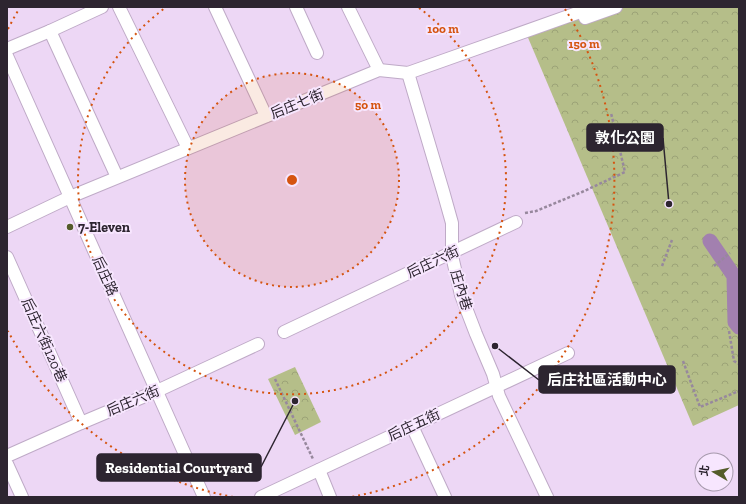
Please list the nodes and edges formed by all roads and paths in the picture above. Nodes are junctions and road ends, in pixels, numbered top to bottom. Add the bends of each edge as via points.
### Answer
1 (102, 7) edge
2 (119, 7) edge
3 (215, 7) edge
4 (296, 7) edge
5 (348, 7) edge
6 (594, 7) edge
7 (616, 7) edge
8 (539, 27) junction
9 (50, 31) junction
10 (7, 49) edge
11 (317, 53) dead end
12 (7, 56) edge
13 (379, 70) junction
14 (408, 74) junction
15 (611, 114) dead end
16 (266, 116) junction
17 (188, 148) junction
18 (117, 177) junction
19 (70, 197) junction
20 (519, 218) joint
21 (7, 227) edge
22 (672, 240) dead end
23 (452, 253) junction
24 (730, 253) dead end
25 (7, 257) edge
26 (662, 266) dead end
27 (714, 266) dead end
28 (729, 331) dead end
29 (284, 332) dead end
30 (258, 344) dead end
31 (568, 353) dead end
32 (683, 361) dead end
33 (739, 364) edge
34 (275, 379) dead end
35 (496, 387) junction
36 (739, 391) edge
37 (157, 392) junction
38 (81, 423) junction
39 (412, 426) junction
40 (7, 456) edge
41 (7, 464) edge
42 (319, 470) junction
43 (22, 497) edge
44 (204, 497) edge
45 (260, 497) edge
46 (330, 497) edge
47 (445, 497) edge
48 (547, 497) edge

1 - 9 street
2 - 17 street
3 - 16 street
4 - 11 street
5 - 13 street
6 - 8 street
7 - 8 street via 541,34
8 - 14 street
9 - 10 street
9 - 18 street
12 - 19 street, 后庄路
13 - 14 street
13 - 16 street, 后庄七街
14 - 23 street, 庄內巷 via 452,223
15 - 20 path via 625,172
16 - 17 street, 后庄七街
17 - 18 street, 后庄七街
18 - 19 street, 后庄七街
19 - 21 street, 后庄七街
19 - 37 street, 后庄路
20 - 23 street, 后庄六街
22 - 26 path
23 - 29 street, 后庄六街
23 - 35 street, 庄內巷 via 461,295
24 - 27 path
25 - 38 street, 后庄六街120巷
28 - 33 path via 734,361
30 - 37 street, 后庄六街
31 - 35 street, 后庄五街
32 - 36 path via 700,407
34 - 42 path
35 - 39 street, 后庄五街
35 - 48 street, 庄內巷
37 - 38 street, 后庄六街
37 - 44 street, 后庄路
38 - 40 street, 后庄六街
39 - 42 street, 后庄五街
39 - 47 street
41 - 43 street
42 - 45 street, 后庄五街
42 - 46 street

